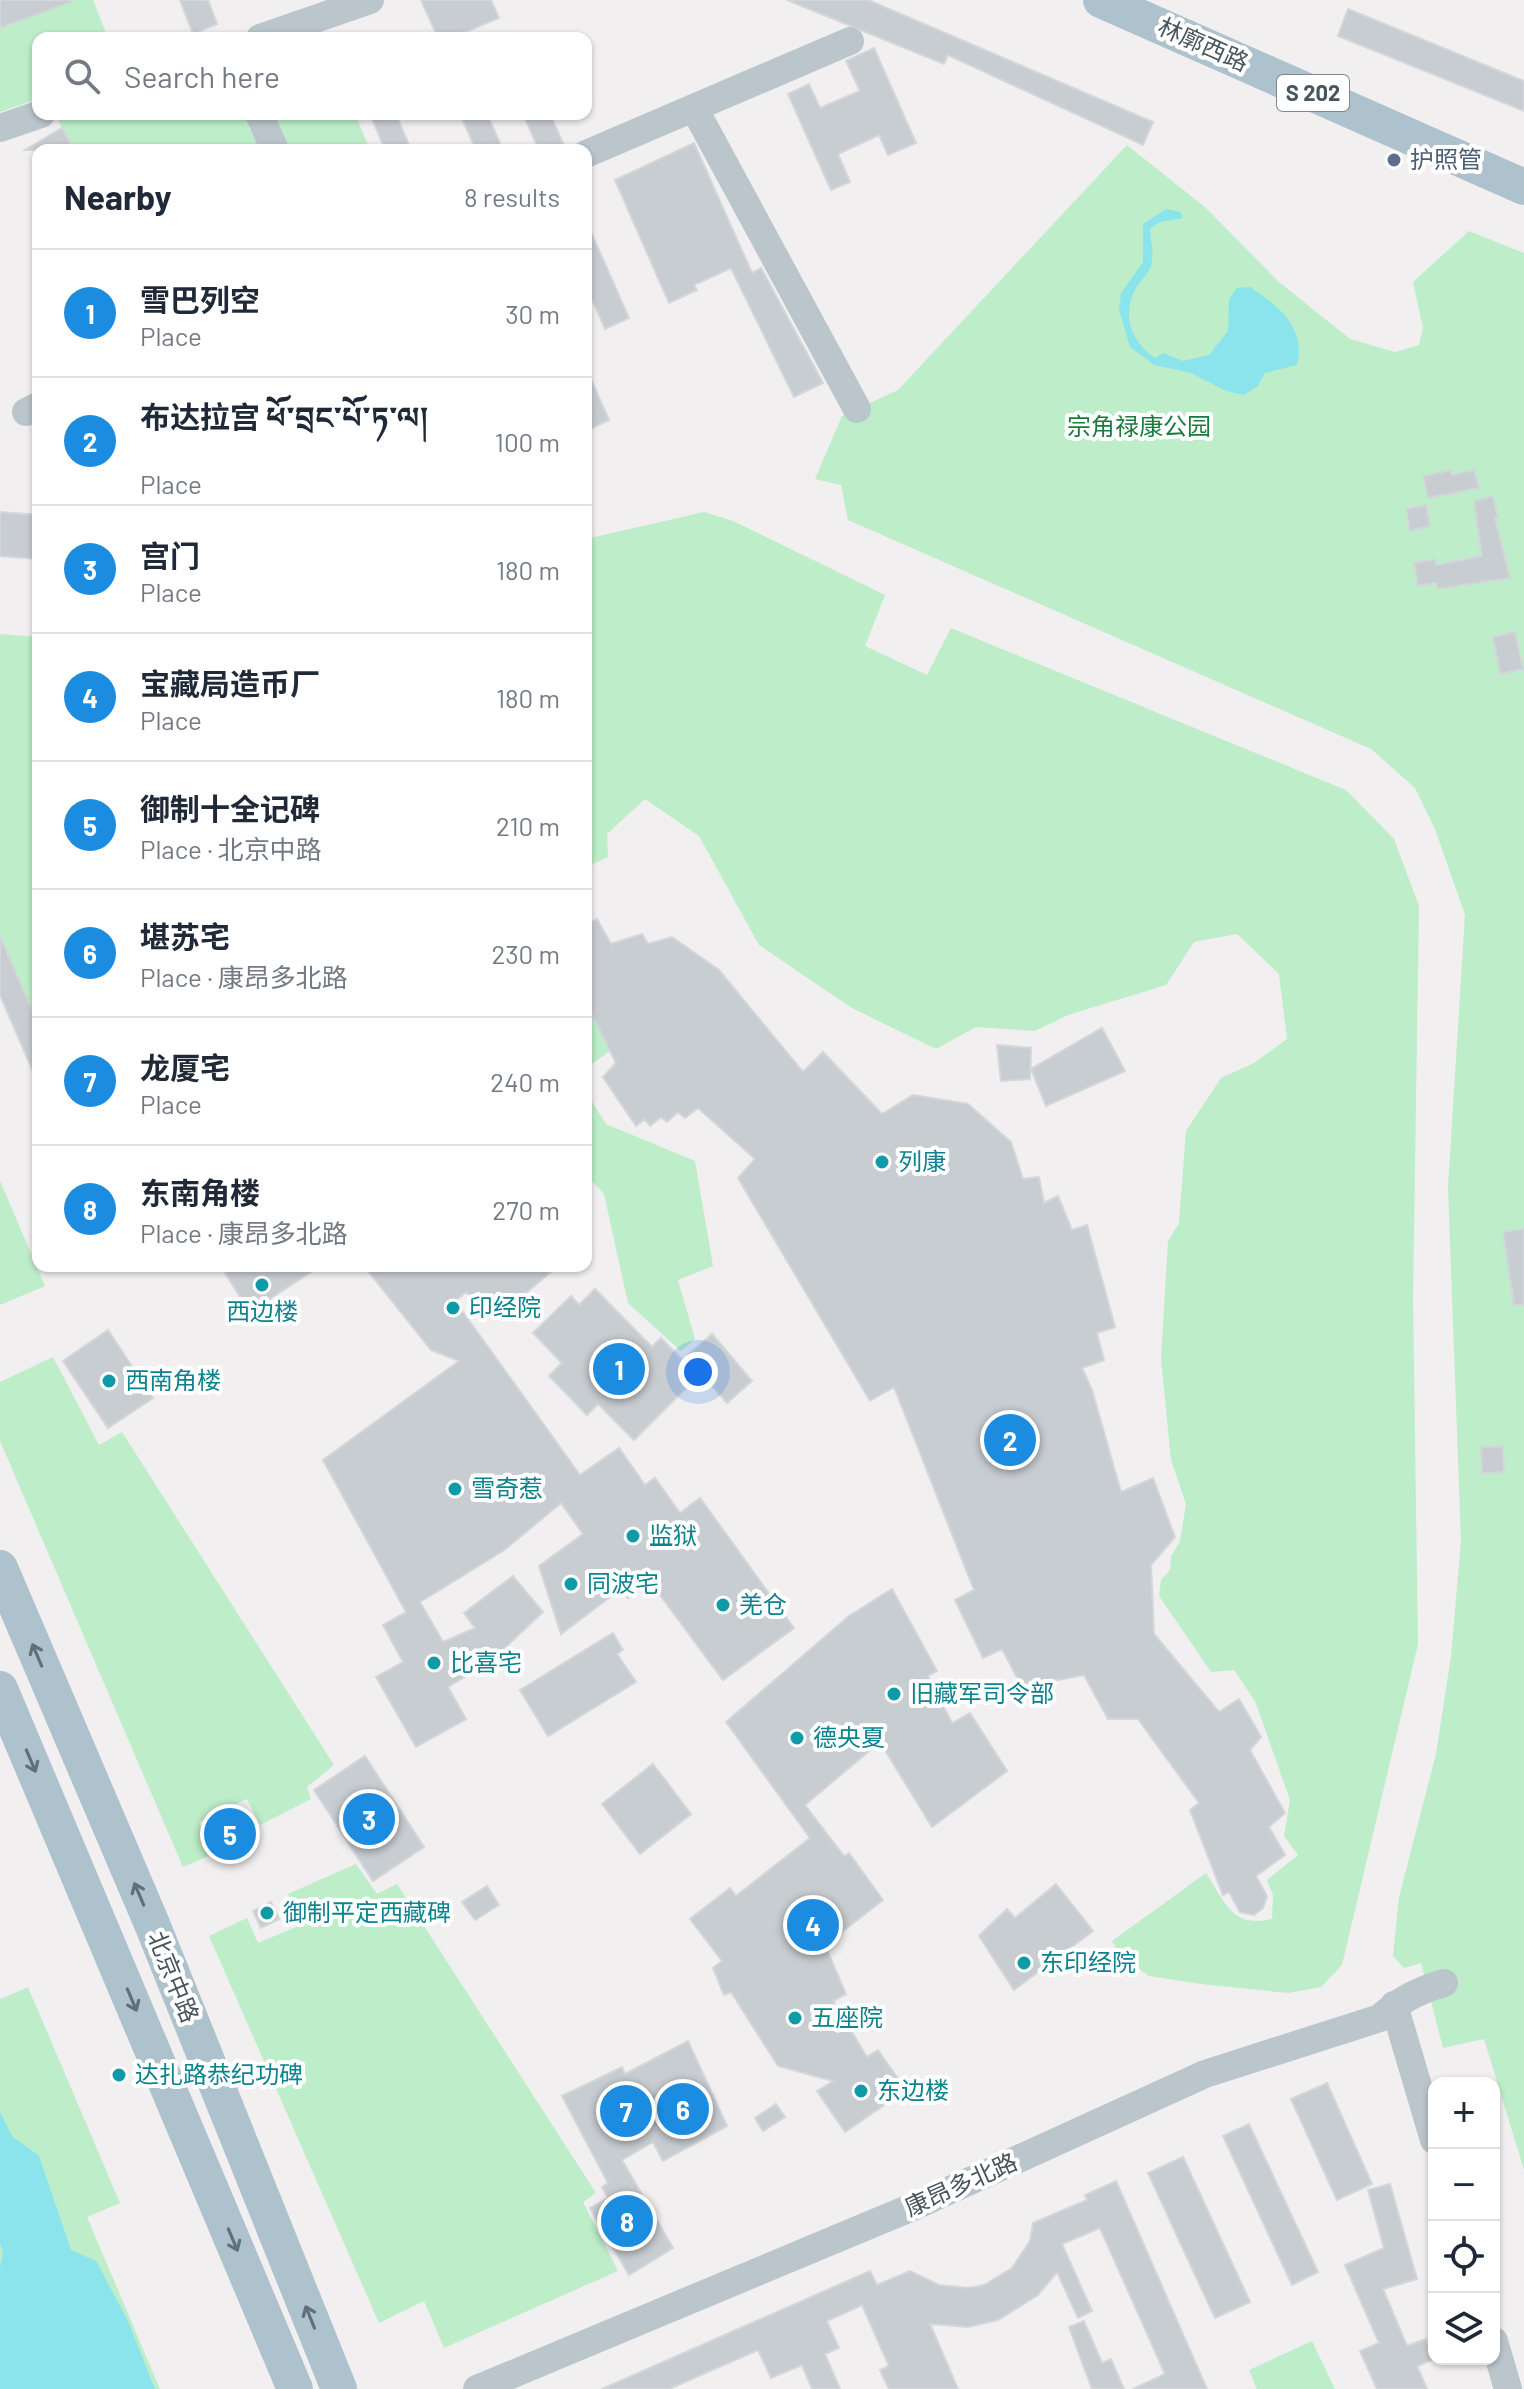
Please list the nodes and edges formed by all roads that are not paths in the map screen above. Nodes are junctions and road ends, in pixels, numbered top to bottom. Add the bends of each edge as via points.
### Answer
1 (370, 0) edge
2 (1101, 0) edge
3 (277, 32) edge
4 (850, 41) dead end
5 (694, 108) junction
6 (32, 117) edge
7 (262, 120) edge
8 (0, 128) edge
9 (272, 144) edge
10 (592, 151) edge
11 (1524, 187) edge
12 (857, 409) dead end
13 (0, 1568) edge
14 (0, 1689) edge
15 (1444, 1983) dead end
16 (1394, 2005) junction
17 (1428, 2120) edge
18 (1500, 2362) edge
19 (295, 2389) edge
20 (339, 2389) edge
21 (477, 2389) edge
22 (1508, 2389) edge

1 - 3 street
2 - 11 main road, 林廓西路 / S 202
4 - 5 street
5 - 10 street
5 - 12 street
6 - 8 street
7 - 9 street
20 -> 13 main road, 北京中路 via 152,1924
14 -> 19 main road, 北京中路
15 - 16 street, 康昂多北路
16 - 17 street
16 - 21 street, 康昂多北路 via 1380,2018 1205,2074 915,2206
18 - 22 street

